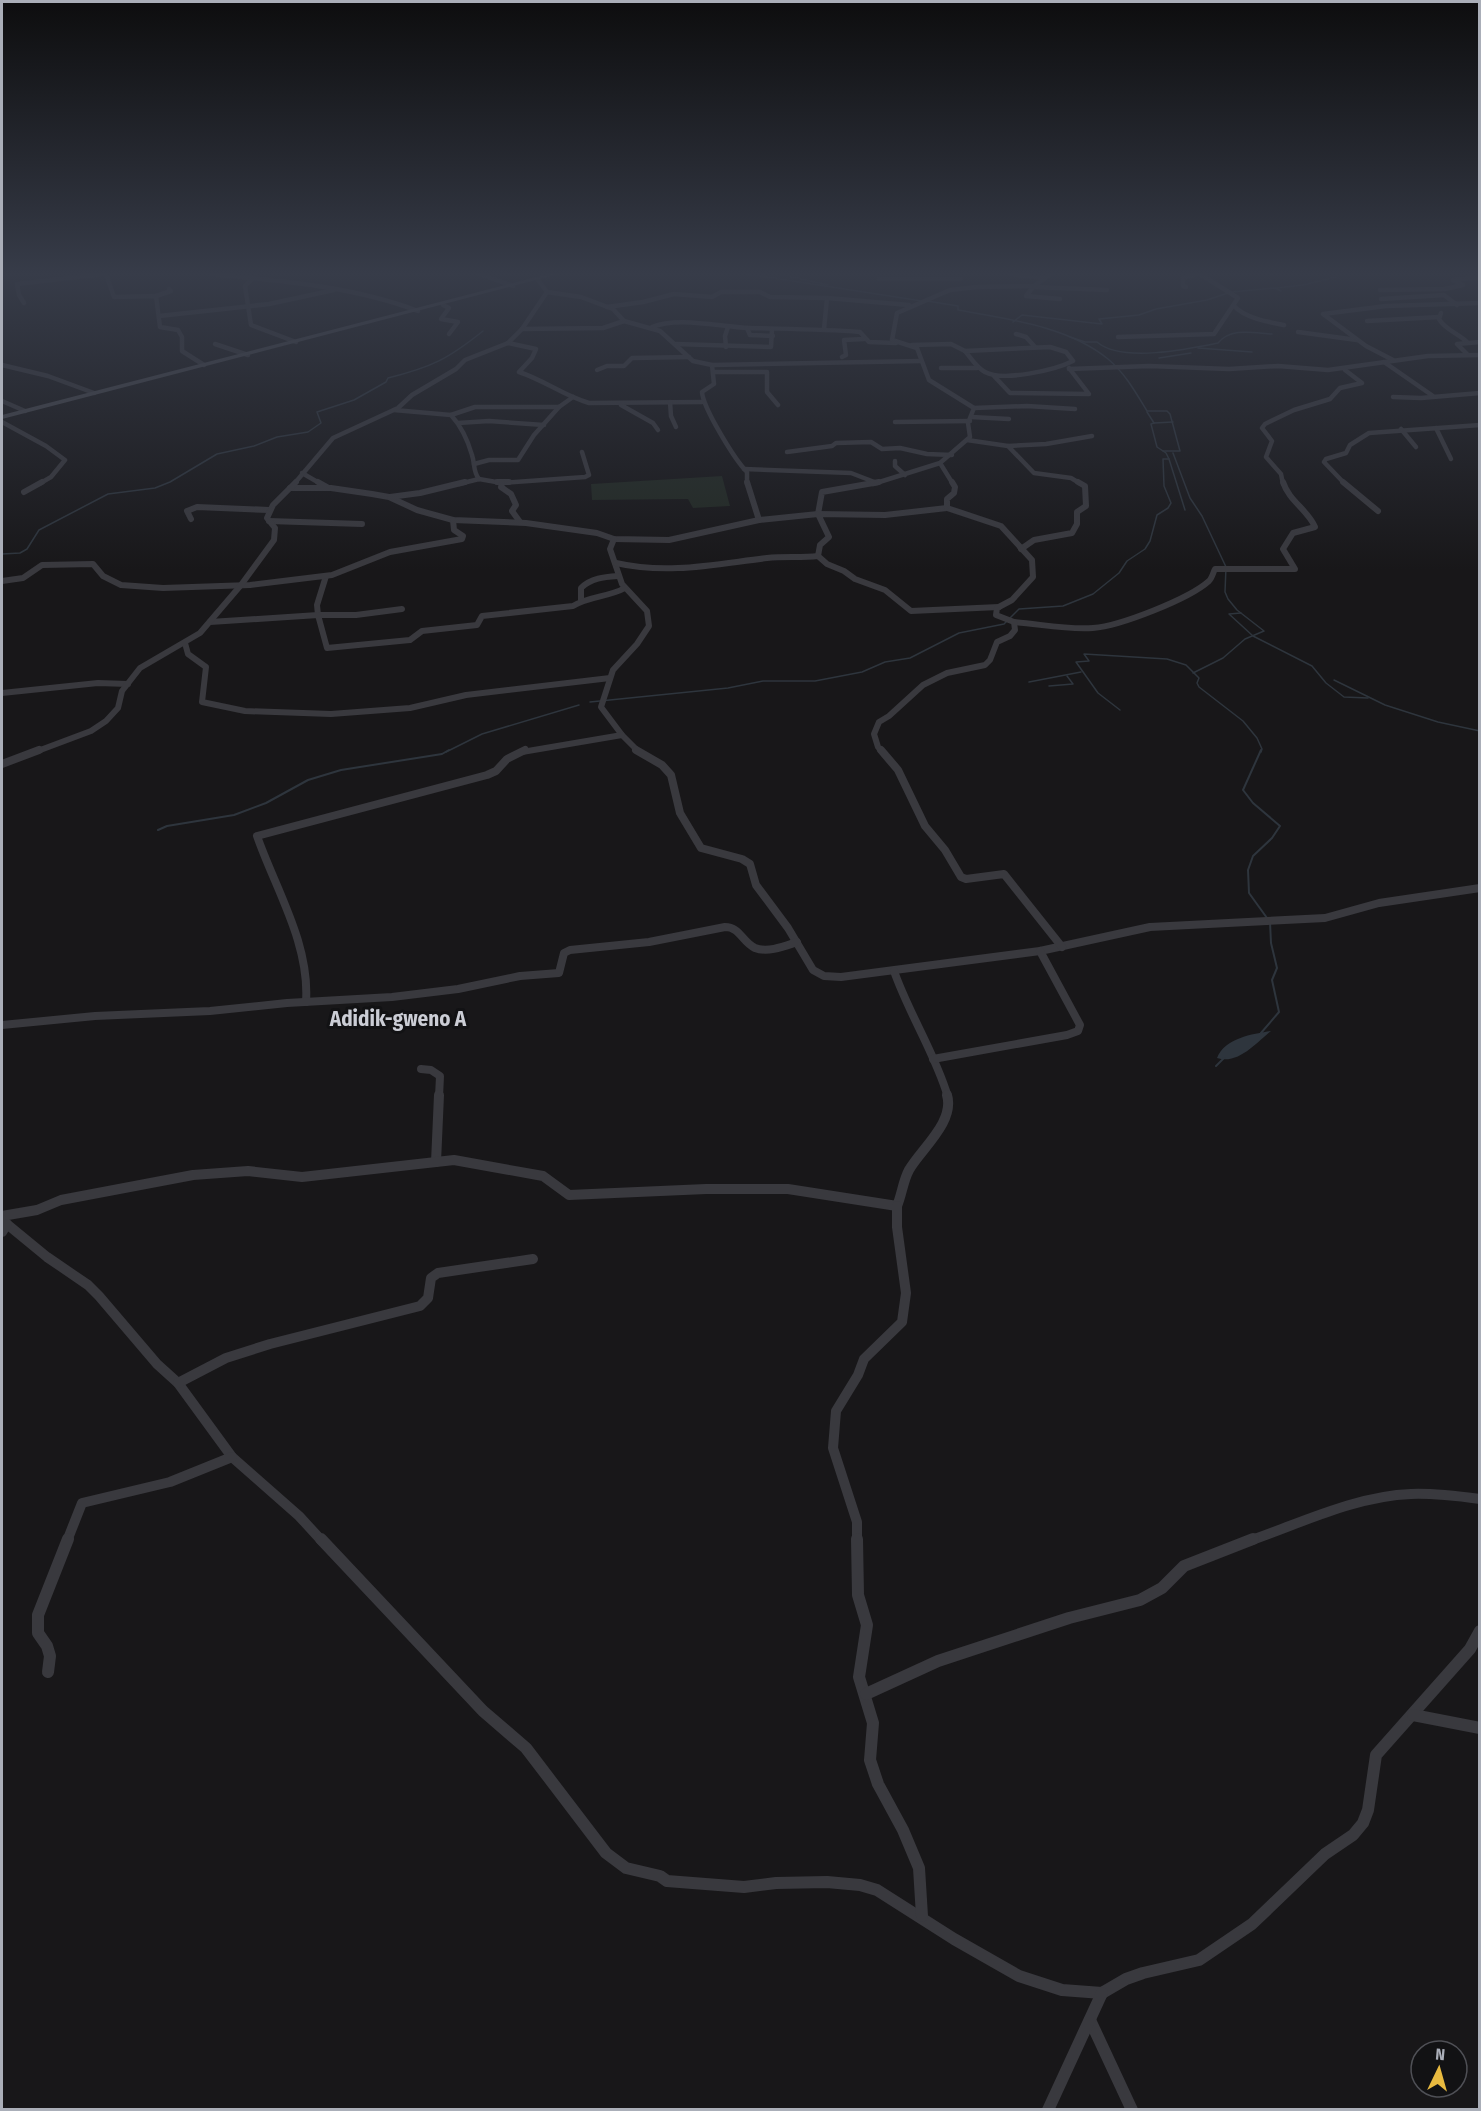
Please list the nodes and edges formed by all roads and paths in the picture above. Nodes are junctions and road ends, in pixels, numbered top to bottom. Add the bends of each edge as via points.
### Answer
1 (714, 372) edge
2 (33, 373) edge
3 (174, 373) edge
4 (450, 373) edge
5 (522, 373) edge
6 (767, 373) edge
7 (926, 373) edge
8 (988, 373) edge
9 (1017, 373) edge
10 (1072, 373) edge
11 (1349, 373) edge
12 (1399, 373) edge
13 (994, 375) junction
14 (94, 393) junction
15 (1479, 393) edge
16 (1014, 394) junction
17 (1433, 396) junction
18 (573, 397) junction
19 (1393, 397) dead end
20 (2, 401) edge
21 (670, 402) junction
22 (702, 402) junction
23 (620, 405) junction
24 (778, 405) dead end
25 (1027, 406) junction
26 (559, 407) junction
27 (974, 408) junction
28 (1075, 409) dead end
29 (394, 410) junction
30 (25, 411) junction
31 (451, 415) junction
32 (2, 417) edge
33 (970, 419) junction
34 (1009, 419) dead end
35 (2, 422) edge
36 (895, 422) dead end
37 (458, 423) junction
38 (544, 425) junction
39 (1479, 425) edge
40 (676, 427) dead end
41 (1436, 428) junction
42 (1401, 429) junction
43 (657, 430) dead end
44 (1092, 436) dead end
45 (967, 440) junction
46 (1008, 446) junction
47 (1416, 447) dead end
48 (582, 452) dead end
49 (788, 452) dead end
50 (952, 455) junction
51 (1451, 459) dead end
52 (895, 461) dead end
53 (940, 463) junction
54 (474, 464) junction
55 (744, 469) junction
56 (302, 473) junction
57 (905, 475) junction
58 (479, 479) junction
59 (502, 483) junction
60 (877, 483) junction
61 (290, 488) junction
62 (331, 488) junction
63 (24, 492) dead end
64 (390, 497) junction
65 (947, 508) junction
66 (269, 510) junction
67 (1378, 511) dead end
68 (818, 514) junction
69 (191, 519) dead end
70 (453, 520) junction
71 (759, 520) junction
72 (269, 521) junction
73 (520, 522) junction
74 (362, 524) dead end
75 (614, 539) junction
76 (1021, 549) junction
77 (818, 556) junction
78 (616, 563) junction
79 (326, 576) junction
80 (618, 576) junction
81 (2, 581) edge
82 (241, 585) junction
83 (625, 588) junction
84 (581, 601) junction
85 (999, 607) junction
86 (402, 609) dead end
87 (318, 615) junction
88 (210, 622) junction
89 (1014, 622) junction
90 (185, 643) junction
91 (610, 678) junction
92 (128, 684) junction
93 (2, 693) edge
94 (622, 735) junction
95 (2, 765) edge
96 (1479, 888) edge
97 (797, 942) junction
98 (1062, 947) junction
99 (1040, 951) junction
100 (894, 971) junction
101 (306, 1002) junction
102 (2, 1025) edge
103 (933, 1059) junction
104 (421, 1069) dead end
105 (436, 1162) junction
106 (897, 1206) junction
107 (3, 1223) edge
108 (533, 1259) dead end
109 (178, 1383) junction
110 (232, 1457) junction
111 (1479, 1499) edge
112 (1479, 1631) edge
113 (48, 1672) dead end
114 (866, 1694) junction
115 (1413, 1715) junction
116 (1479, 1728) edge
117 (922, 1916) junction
118 (1102, 1993) junction
119 (1090, 2020) junction
120 (1048, 2109) edge
121 (1132, 2109) edge

1 - 22 street via 713,386 702,392
2 - 14 street
3 - 14 main road
4 - 29 street
5 - 18 street
6 - 24 street via 767,392
7 - 27 street via 929,380
8 - 13 street
9 - 13 street
10 - 16 street via 1089,394
11 - 89 street via 1362,383 1340,388 1330,399 1294,410 1262,428 1272,441 1266,457 1315,527 1293,533 1283,549 1295,569 1215,569 1208,582 1189,593 1111,625 1070,628
12 - 17 street
13 - 16 street
14 - 30 main road
15 - 17 street
16 - 25 street
17 - 19 street
18 - 23 street via 589,403
18 - 26 street
20 - 30 street
21 - 22 street
21 - 23 street
21 - 40 street
22 - 55 street
23 - 43 street via 653,423
25 - 27 street
25 - 28 street
26 - 31 street via 475,408
26 - 38 street
27 - 33 street
29 - 31 street
29 - 56 street via 340,433
30 - 32 main road
31 - 37 street
33 - 34 street
33 - 36 street
33 - 45 street
35 - 63 street via 59,452 65,460 51,477
37 - 38 street
37 - 54 street
38 - 54 street via 518,460
39 - 41 street
41 - 42 street
41 - 51 street
42 - 47 street
42 - 67 street via 1369,432 1350,445 1346,453 1324,462
44 - 46 street via 1043,445
45 - 46 street
45 - 50 street
46 - 76 street via 1034,473 1075,479 1086,489 1086,506 1077,512 1072,533 1034,540
48 - 59 street via 587,477
49 - 50 street via 867,442 882,449 906,448
50 - 53 street
52 - 57 street
53 - 57 street
53 - 65 street via 955,487 945,503
54 - 58 street via 474,474
55 - 60 street via 851,473
55 - 71 street
56 - 61 street
56 - 62 street
57 - 60 street
58 - 59 street
58 - 64 street
59 - 73 street via 501,487 511,494 516,505 512,511
60 - 68 street via 822,492
61 - 62 street
61 - 66 street
62 - 64 street
64 - 70 street
65 - 68 street via 885,515
65 - 76 street via 998,525
66 - 69 street via 197,507 187,511
66 - 72 street
68 - 71 street
68 - 77 street via 829,537 820,545
70 - 73 street
70 - 79 street via 454,530 463,536 460,539 390,552
71 - 75 street via 669,540
72 - 74 street
72 - 82 street via 275,528 274,540
73 - 75 street
75 - 78 street via 610,549
76 - 85 street via 1032,560 1033,577 1012,600
77 - 78 street via 676,569
77 - 85 street via 855,579 885,590 911,611
78 - 80 street
79 - 82 street
79 - 87 street
80 - 83 street
80 - 84 street via 583,584
81 - 82 street via 23,578 42,565 93,564 121,585
82 - 88 street
83 - 84 street
83 - 91 street via 647,610 649,626
84 - 87 street via 573,606 482,616 477,625 422,631 410,640 327,648
85 - 89 street via 996,615
86 - 87 street
87 - 88 street
88 - 90 street
89 - 98 street via 1014,632 997,642 985,665 947,673 923,685 879,722 874,739 898,770 925,826 961,877 1004,874
90 - 91 street via 188,654 206,667 202,702 245,711 318,714 399,709 466,694
90 - 92 street via 141,668
91 - 94 street via 602,707
92 - 93 street
92 - 95 street via 118,708 101,726
94 - 97 street via 671,775 680,813 701,848 750,864 756,885
94 - 101 street via 526,750 487,775 257,836 305,964
96 - 98 street via 1379,903 1325,918 1150,927
97 - 100 street via 813,970 824,976
97 - 101 street via 759,949 748,944 737,929 727,927 660,941 566,951 559,973 520,976 436,993
98 - 99 street
99 - 100 street
99 - 103 street via 1078,1021 1078,1031
100 - 103 street via 902,998
101 - 102 street
103 - 106 street via 949,1107 908,1172
104 - 105 street via 441,1076
105 - 106 street via 469,1161 538,1175 555,1182 562,1193 569,1195 780,1189
105 - 107 street via 302,1177 248,1170 193,1175 81,1196
106 - 114 street via 906,1293 902,1322 864,1359 836,1411 833,1448 857,1522 856,1576 867,1625 859,1677
107 - 109 street via 88,1285
108 - 109 street via 438,1273 431,1278 428,1299 420,1306 270,1344 226,1358
109 - 110 street
110 - 113 street via 170,1482 82,1503 38,1615 38,1633 51,1655
110 - 117 street via 299,1516 483,1711 526,1749 615,1861 675,1883 744,1887 827,1882 860,1886 877,1890
111 - 114 street via 1409,1494 1354,1504 1184,1566 1162,1588 1140,1600 1069,1618 938,1661
112 - 115 street via 1470,1649
114 - 117 street via 873,1723 870,1760 920,1868
115 - 116 street
115 - 118 street via 1376,1755 1368,1810 1353,1835 1325,1854 1252,1924 1199,1960 1143,1973
117 - 118 street via 1019,1976 1062,1990
118 - 119 street
119 - 120 street
119 - 121 street

